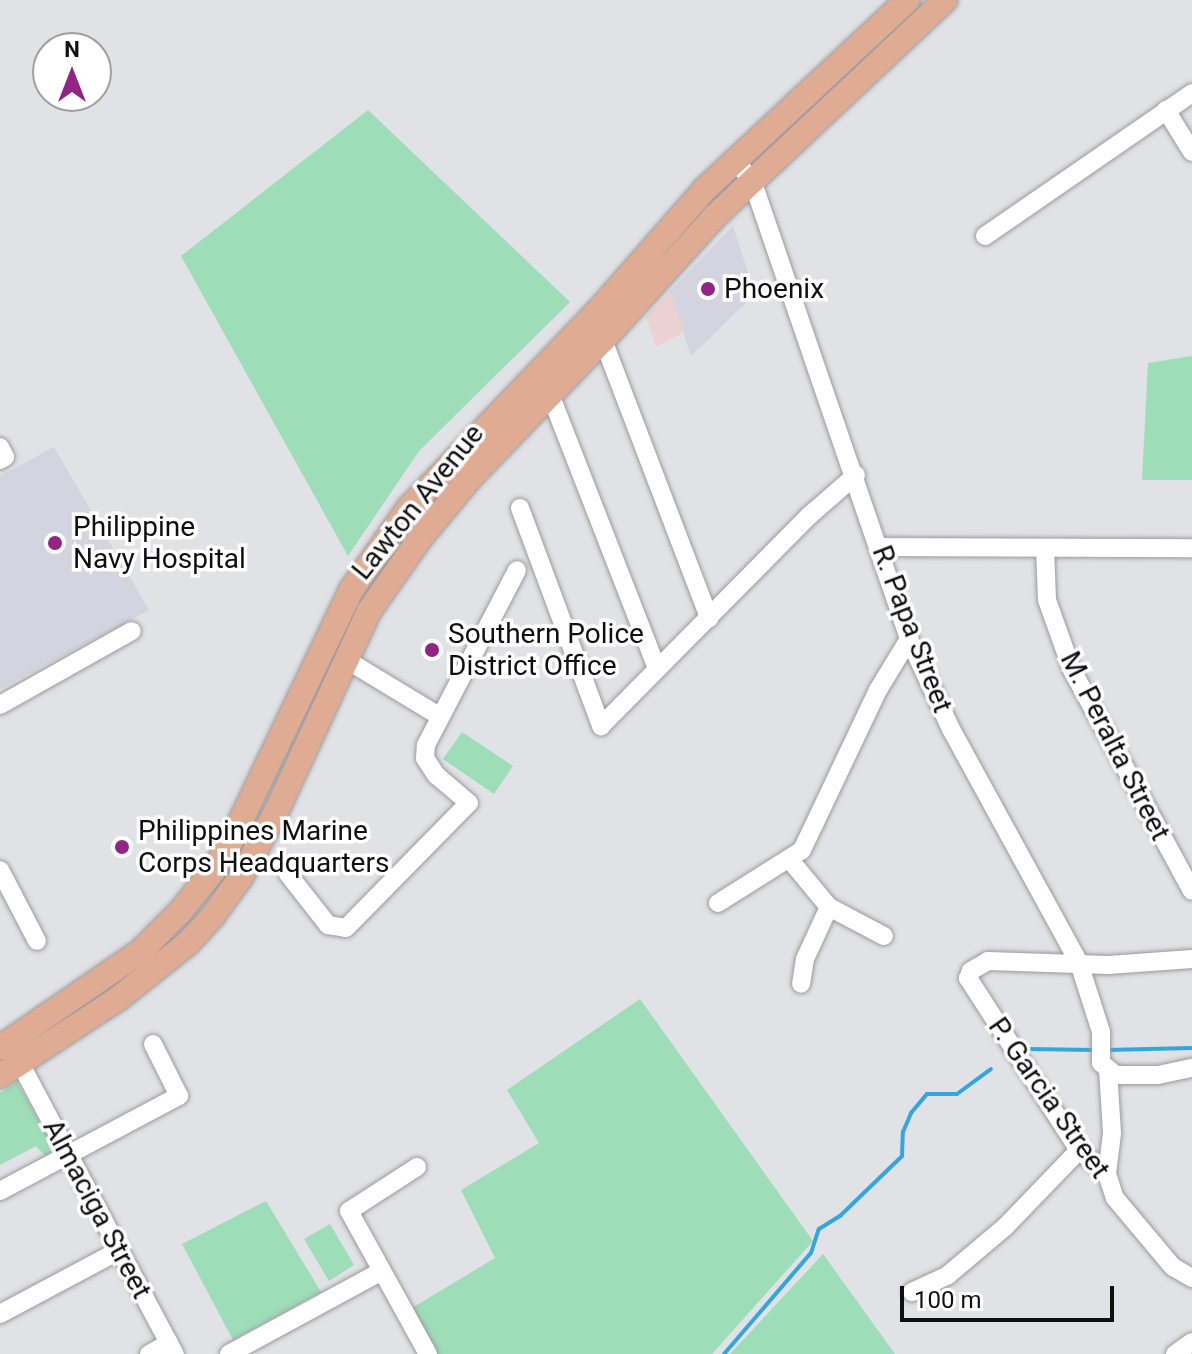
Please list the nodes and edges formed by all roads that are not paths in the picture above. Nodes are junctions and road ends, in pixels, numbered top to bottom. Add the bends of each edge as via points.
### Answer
1 (908, 0) edge
2 (945, 0) edge
3 (1192, 93) edge
4 (1166, 110) junction
5 (1192, 152) edge
6 (734, 160) junction
7 (752, 180) junction
8 (985, 236) dead end
9 (603, 340) junction
10 (550, 394) junction
11 (856, 475) junction
12 (520, 508) dead end
13 (878, 547) junction
14 (1045, 548) junction
15 (1192, 548) edge
16 (517, 570) dead end
17 (709, 618) junction
18 (132, 631) dead end
19 (909, 639) junction
20 (345, 659) junction
21 (657, 668) junction
22 (0, 705) edge
23 (439, 716) junction
24 (790, 860) junction
25 (0, 870) edge
26 (288, 874) dead end
27 (1192, 891) edge
28 (718, 903) dead end
29 (829, 907) junction
30 (884, 936) dead end
31 (37, 941) dead end
32 (1192, 959) edge
33 (1079, 963) junction
34 (801, 984) dead end
35 (153, 1044) dead end
36 (0, 1048) edge
37 (1105, 1066) junction
38 (1192, 1068) edge
39 (10, 1069) edge
40 (1079, 1150) junction
41 (69, 1155) junction
42 (417, 1167) dead end
43 (1107, 1174) junction
44 (0, 1191) edge
45 (120, 1250) junction
46 (382, 1271) junction
47 (1192, 1278) edge
48 (912, 1292) dead end
49 (0, 1314) edge
50 (1192, 1342) edge
51 (172, 1349) edge
52 (149, 1354) edge
53 (229, 1354) edge
54 (428, 1354) edge
55 (1175, 1354) edge

1 - 6 main road, Lawton Avenue
2 - 7 main road, Lawton Avenue
3 - 4 street
4 - 5 street
4 - 8 street
6 - 7 street
6 - 36 main road, Lawton Avenue via 601,308 435,478 378,549 346,602 231,841 180,912 141,951
7 - 9 main road, Lawton Avenue
7 - 11 street, R. Papa Street
9 - 10 main road, Lawton Avenue
9 - 17 street
10 - 20 main road, Lawton Avenue via 421,537 369,611
10 - 21 street
11 - 13 street, R. Papa Street
11 - 17 street
12 - 21 street via 601,726
13 - 14 street
13 - 19 street, R. Papa Street
14 - 15 street
14 - 27 street, M. Peralta Street via 1047,600 1072,670
16 - 23 street
17 - 21 street
18 - 22 street
19 - 24 street via 878,690 802,850
19 - 33 street, R. Papa Street via 951,729
20 - 23 street
20 - 39 main road, Lawton Avenue via 272,820 212,917 157,970
23 - 26 street via 425,758 436,775 469,803 346,928 328,925
24 - 28 street
24 - 29 street
25 - 31 street
29 - 30 street
29 - 34 street via 805,959
32 - 33 street, P. Garcia Street
33 - 37 street, R. Papa Street via 1101,1032
33 - 40 street, P. Garcia Street via 988,961 968,978
35 - 41 street via 179,1096
37 - 38 street via 1116,1075
37 - 43 street, R. Papa Street via 1112,1133
39 - 41 street, Almaciga Street
40 - 43 street, P. Garcia Street
40 - 48 street via 994,1237 948,1275
41 - 44 street
41 - 45 street, Almaciga Street
42 - 46 street via 349,1211
43 - 47 street, P. Garcia Street via 1115,1198 1173,1267
45 - 49 street
45 - 51 street, Almaciga Street
46 - 53 street
46 - 54 street
50 - 55 street
51 - 52 street

